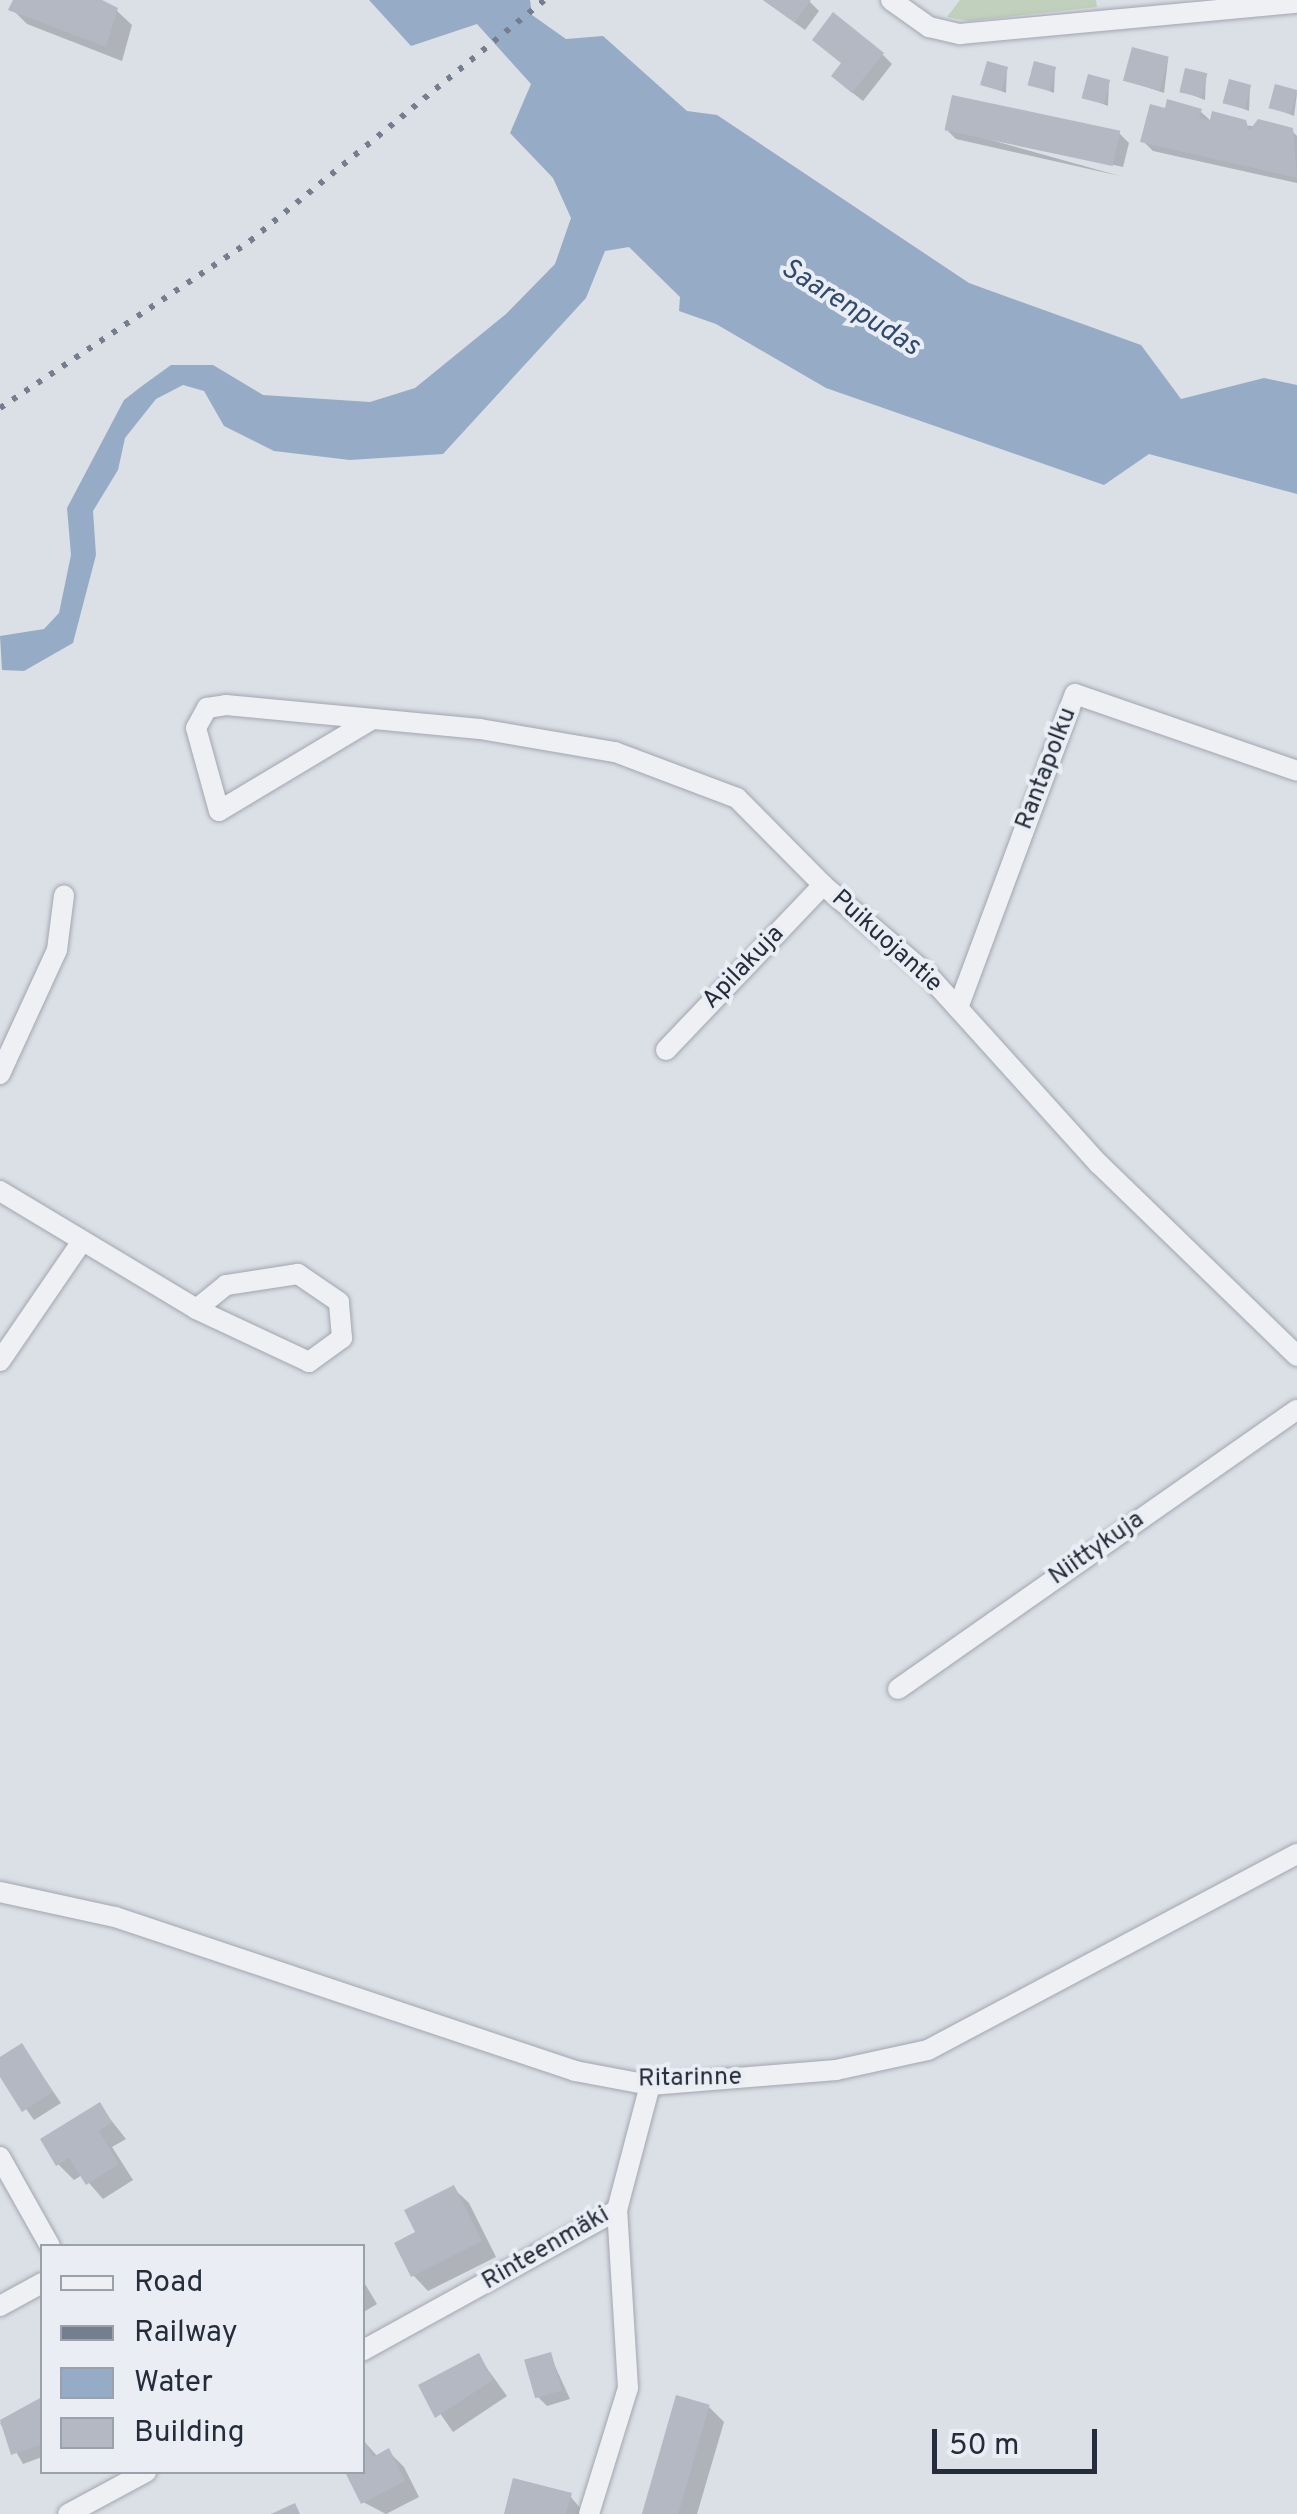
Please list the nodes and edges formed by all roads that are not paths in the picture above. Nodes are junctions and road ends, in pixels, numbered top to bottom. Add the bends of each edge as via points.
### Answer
1 (891, 0) edge
2 (1297, 3) edge
3 (371, 720) junction
4 (1297, 771) edge
5 (823, 886) junction
6 (64, 895) dead end
7 (958, 1008) junction
8 (666, 1050) dead end
9 (0, 1074) edge
10 (0, 1191) edge
11 (80, 1244) junction
12 (196, 1309) junction
13 (1297, 1356) edge
14 (0, 1361) edge
15 (1297, 1410) edge
16 (898, 1689) dead end
17 (1297, 1854) edge
18 (0, 1892) edge
19 (650, 2085) junction
20 (0, 2157) edge
21 (617, 2210) junction
22 (49, 2244) edge
23 (40, 2284) edge
24 (0, 2306) edge
25 (365, 2350) edge
26 (142, 2474) edge
27 (109, 2492) junction
28 (68, 2514) edge
29 (111, 2514) edge
30 (590, 2514) edge

1 - 2 street via 930,26 960,34
3 - 3 street, Puikuojantie via 326,751 219,811 196,728 207,708
3 - 5 street, Puikuojantie via 480,728 615,752 737,798
4 - 7 street, Rantapolku via 1075,694
5 - 7 street, Puikuojantie
5 - 8 street, Apilakuja
6 - 9 street via 57,950
7 - 13 street, Puikuojantie via 1098,1164
10 - 11 street
11 - 12 street
11 - 14 street
12 - 12 street via 226,1285 298,1274 338,1302 342,1338 309,1362
15 - 16 street, Niittykuja
17 - 19 street, Ritarinne via 928,2050 836,2070
18 - 19 street, Ritarinne via 114,1917 575,2070
19 - 21 street, Rinteenmäki
20 - 22 street
21 - 25 street, Rinteenmäki
21 - 30 street via 628,2388
23 - 24 street
26 - 27 street
27 - 28 street
27 - 29 street

